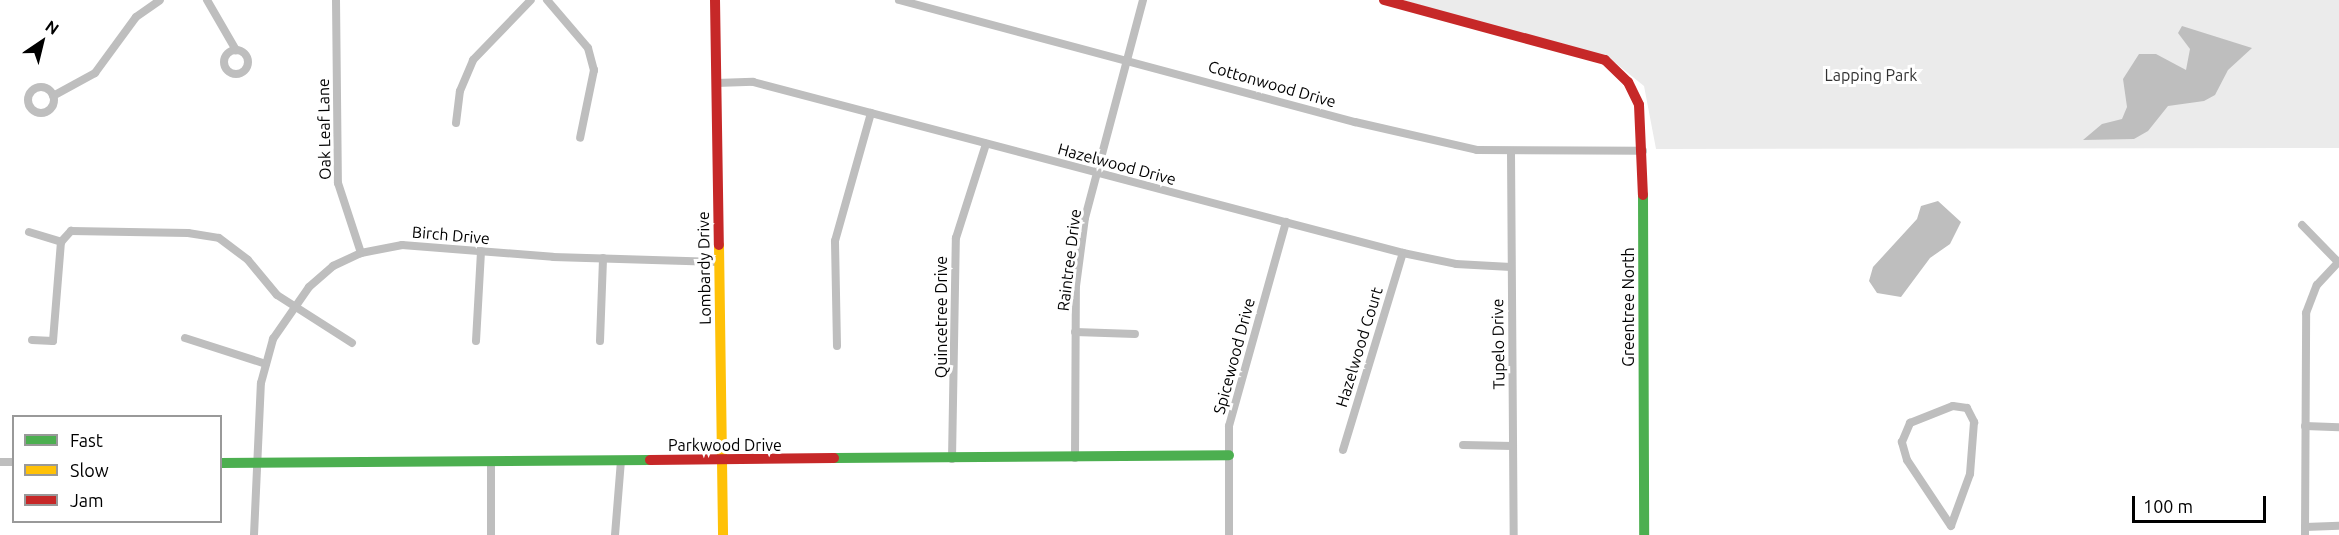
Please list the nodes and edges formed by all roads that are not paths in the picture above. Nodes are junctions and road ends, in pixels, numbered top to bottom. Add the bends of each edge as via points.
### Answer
1 (160, 0) edge
2 (207, 0) edge
3 (336, 0) edge
4 (531, 0) edge
5 (547, 0) edge
6 (715, 0) edge
7 (898, 0) edge
8 (1143, 0) edge
9 (1384, 0) edge
10 (236, 50) dead end
11 (1127, 59) junction
12 (716, 83) junction
13 (53, 96) dead end
14 (871, 113) junction
15 (456, 123) dead end
16 (580, 138) dead end
17 (986, 144) junction
18 (1643, 151) junction
19 (1511, 152) junction
20 (1097, 173) junction
21 (1286, 222) junction
22 (2302, 225) dead end
23 (28, 232) dead end
24 (61, 242) junction
25 (481, 251) junction
26 (361, 253) junction
27 (1403, 253) junction
28 (603, 258) junction
29 (2338, 261) edge
30 (719, 262) junction
31 (1511, 267) junction
32 (295, 307) junction
33 (1075, 332) junction
34 (1135, 334) dead end
35 (185, 338) dead end
36 (32, 340) dead end
37 (476, 341) dead end
38 (600, 341) dead end
39 (352, 343) dead end
40 (837, 346) dead end
41 (266, 364) junction
42 (2305, 426) junction
43 (2339, 427) edge
44 (1463, 445) dead end
45 (1513, 446) junction
46 (1343, 450) dead end
47 (1229, 455) junction
48 (1075, 458) junction
49 (952, 459) junction
50 (723, 460) junction
51 (621, 461) junction
52 (491, 462) junction
53 (222, 463) edge
54 (258, 463) junction
55 (1951, 526) junction
56 (2339, 526) edge
57 (2305, 531) edge
58 (254, 535) edge
59 (491, 535) edge
60 (615, 535) edge
61 (723, 535) edge
62 (1229, 535) edge
63 (1514, 535) edge
64 (1644, 535) edge
65 (1949, 535) edge

1 - 13 street via 136,17 95,73
2 - 10 street
3 - 26 street, Oak Leaf Lane via 338,183
4 - 15 street via 473,60 460,91
5 - 16 street via 588,48 594,70
6 - 12 street, Lombardy Drive
7 - 11 street, Cottonwood Drive
8 - 11 street, Raintree Drive
9 - 18 street, Greentree North via 1605,60 1628,82 1639,105
11 - 19 street, Cottonwood Drive via 1355,122 1477,150
11 - 20 street, Raintree Drive
12 - 14 street, Hazelwood Drive via 753,82
12 - 30 street, Lombardy Drive
14 - 17 street, Hazelwood Drive
14 - 40 street via 836,241
17 - 20 street, Hazelwood Drive
17 - 49 street, Quincetree Drive via 956,238
18 - 19 street, Cottonwood Drive
18 - 64 street, Greentree North
19 - 31 street, Tupelo Drive
20 - 21 street, Hazelwood Drive
20 - 33 street, Raintree Drive via 1085,218
21 - 27 street, Hazelwood Drive
21 - 47 street, Spicewood Drive via 1229,426
22 - 29 street
23 - 24 street
24 - 32 street via 71,231 188,233 219,238 248,260 277,295
24 - 36 street via 53,341
25 - 26 street, Birch Drive via 402,245
25 - 28 street, Birch Drive
25 - 37 street
26 - 32 street, Birch Drive via 333,266
27 - 31 street, Hazelwood Drive via 1456,264
27 - 46 street, Hazelwood Court
28 - 30 street, Birch Drive
28 - 38 street
29 - 42 street via 2317,285 2306,313
30 - 50 street, Lombardy Drive
31 - 45 street, Tupelo Drive
32 - 39 street
32 - 41 street, Birch Drive via 273,339
33 - 34 street
33 - 48 street, Raintree Drive
35 - 41 street
41 - 54 street, Birch Drive
42 - 43 street
42 - 57 street
44 - 45 street
45 - 63 street, Tupelo Drive
47 - 48 street, Parkwood Drive
47 - 62 street, Spicewood Drive
48 - 49 street, Parkwood Drive
49 - 50 street, Parkwood Drive
50 - 51 street, Parkwood Drive
50 - 61 street, Lombardy Drive
51 - 52 street, Parkwood Drive
51 - 60 street
52 - 54 street, Parkwood Drive
52 - 59 street
53 - 54 street, Parkwood Drive
54 - 58 street, Birch Drive
55 - 55 street via 1970,474 1974,423 1967,408 1953,406 1910,423 1902,442 1907,460
55 - 65 street
56 - 57 street

